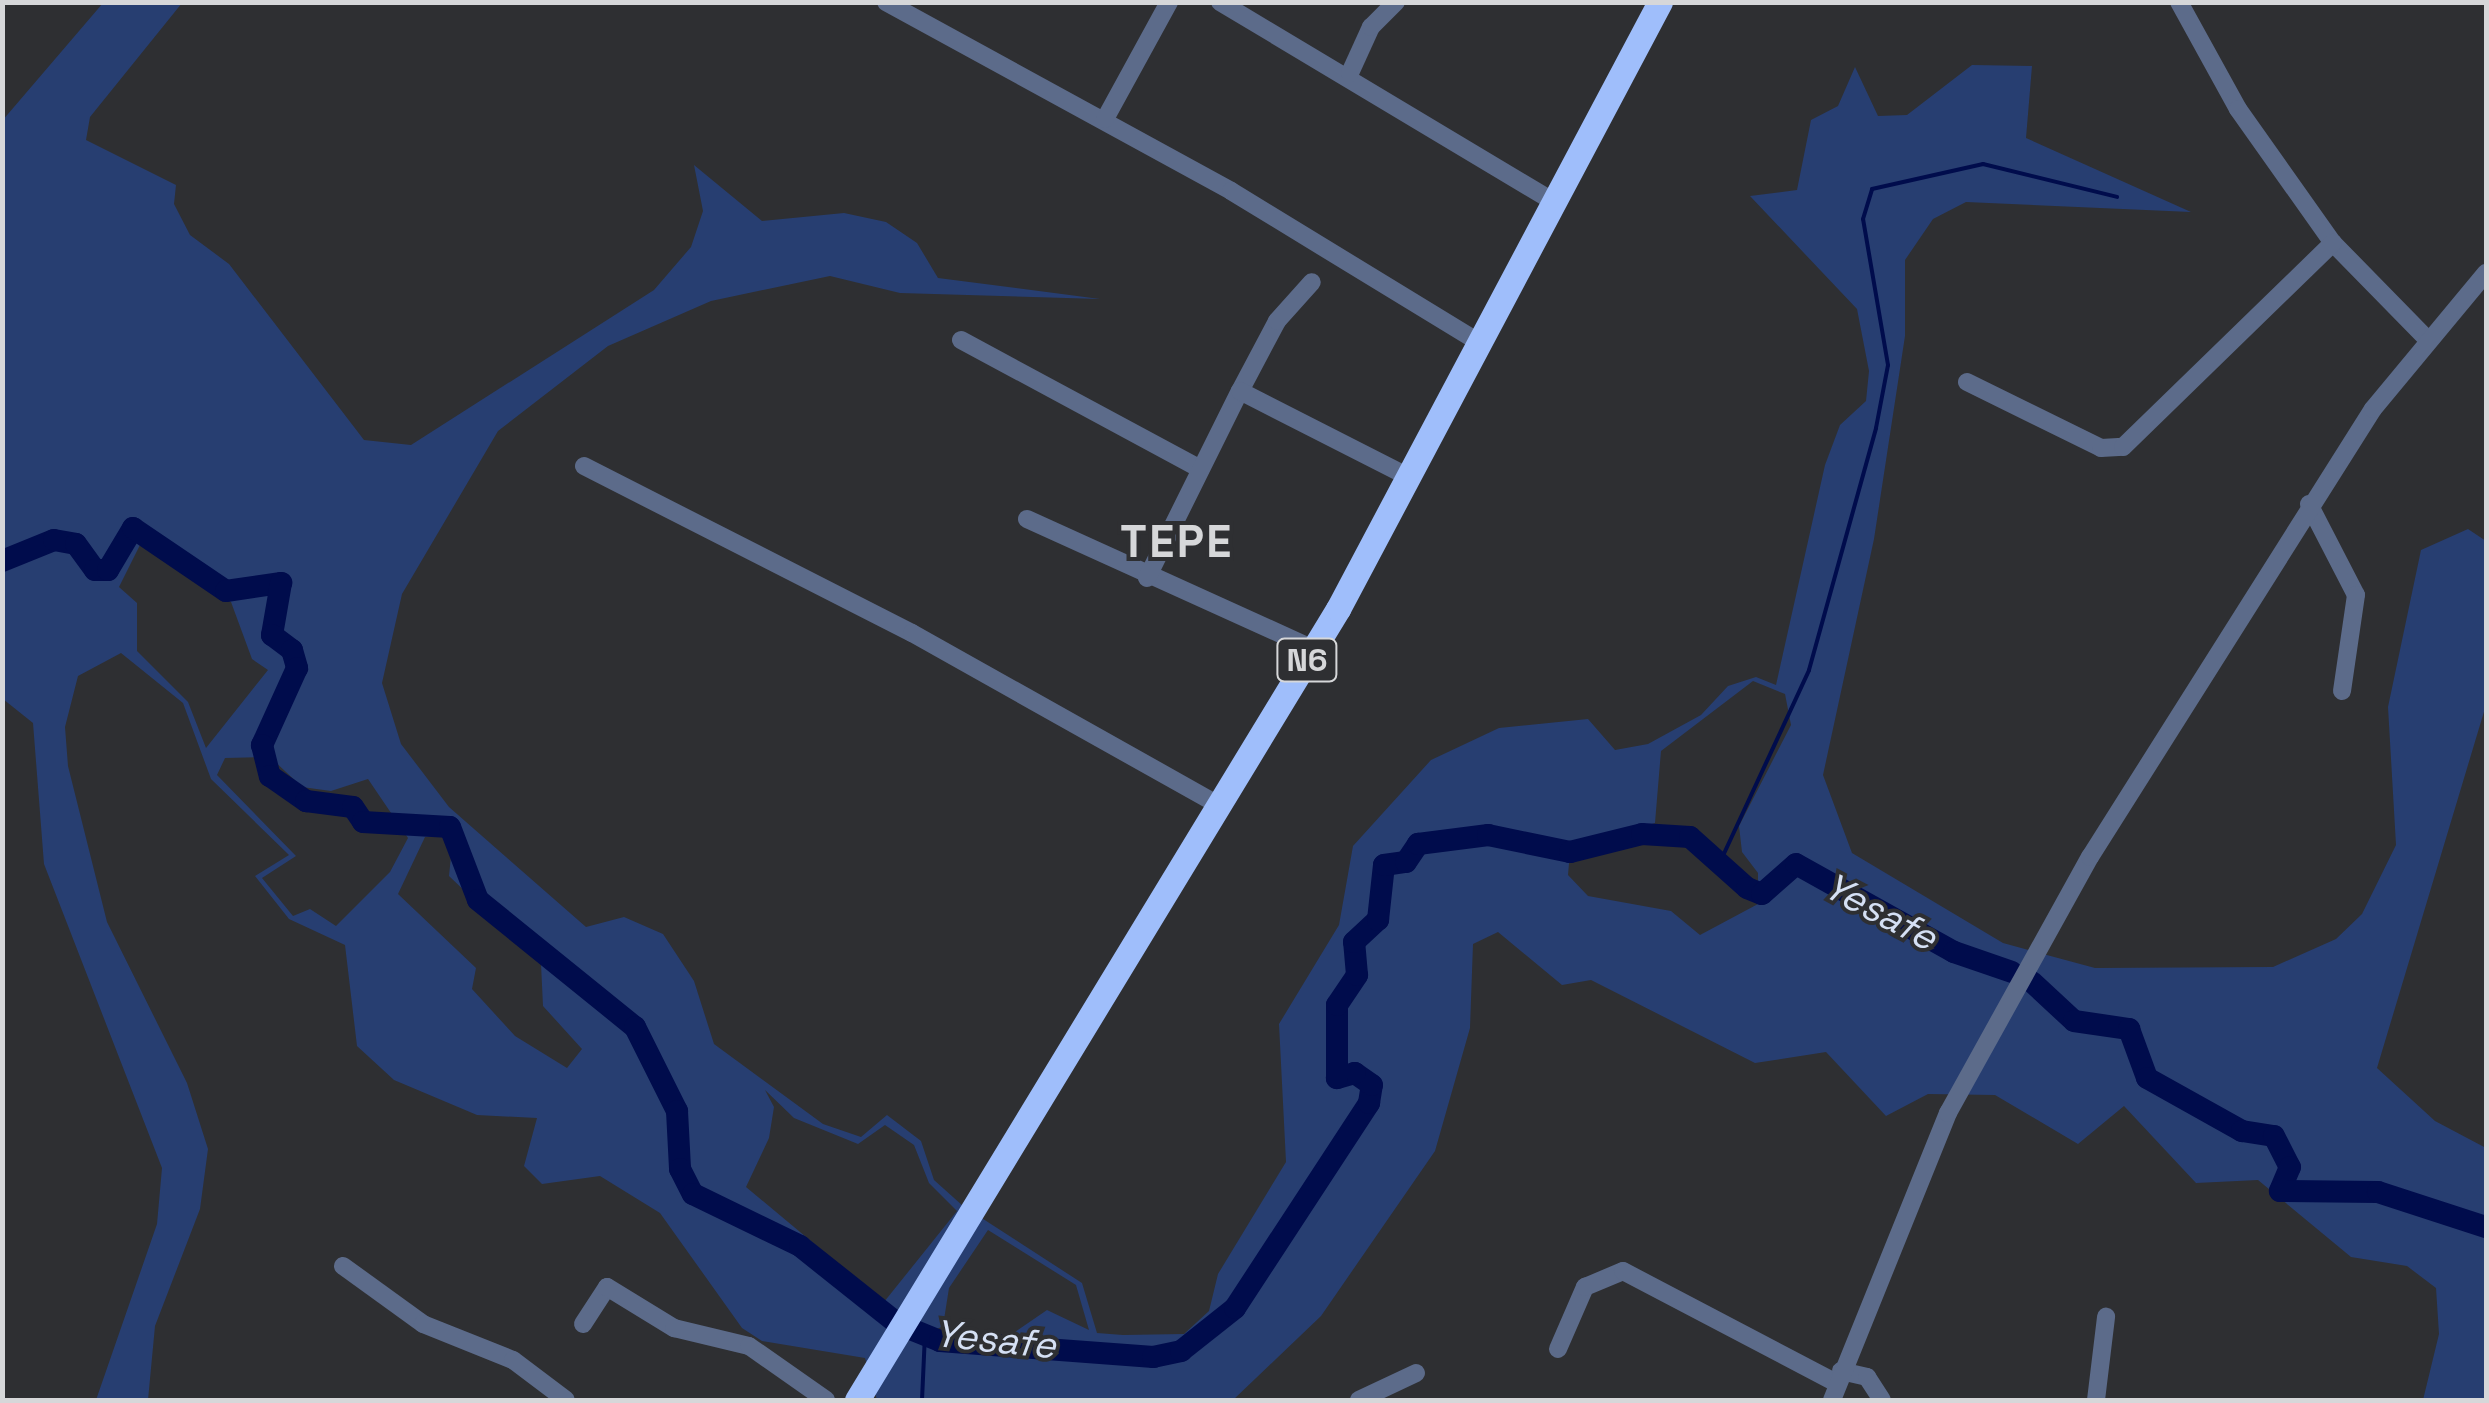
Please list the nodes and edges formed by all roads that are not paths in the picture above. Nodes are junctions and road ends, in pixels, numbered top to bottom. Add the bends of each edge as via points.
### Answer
1 (886, 2) edge
2 (929, 2) edge
3 (1169, 2) edge
4 (1220, 2) edge
5 (1396, 2) edge
6 (1660, 2) edge
7 (2179, 2) edge
8 (919, 20) junction
9 (1350, 73) junction
10 (1105, 118) junction
11 (1554, 202) junction
12 (2333, 243) junction
13 (2486, 273) edge
14 (1312, 282) dead end
15 (2427, 339) junction
16 (961, 340) dead end
17 (1482, 344) junction
18 (1967, 382) dead end
19 (1240, 391) junction
20 (584, 466) dead end
21 (1201, 469) junction
22 (1410, 477) junction
23 (2309, 504) junction
24 (1026, 519) dead end
25 (1147, 578) junction
26 (1314, 649) junction
27 (2342, 691) dead end
28 (1220, 806) junction
29 (344, 1266) dead end
30 (2106, 1317) dead end
31 (582, 1324) dead end
32 (1558, 1349) dead end
33 (1416, 1373) dead end
34 (1836, 1385) edge
35 (860, 1398) edge
36 (566, 1400) edge
37 (826, 1400) edge
38 (1359, 1400) edge
39 (1882, 1400) edge
40 (2096, 1400) edge

1 - 8 street
2 - 8 street
3 - 10 street
4 - 9 street
5 - 9 street via 1371,26
6 - 11 highway, N6
7 - 12 street via 2238,108
8 - 10 street
9 - 11 street
10 - 17 street
11 - 17 highway, N6
12 - 15 street
12 - 18 street via 2122,447 2101,448
13 - 15 street
14 - 19 street via 1277,321
15 - 23 street
16 - 21 street
17 - 22 highway, N6
19 - 21 street
19 - 22 street
20 - 28 street via 912,633
21 - 25 street
22 - 26 highway, N6
23 - 27 street via 2356,595
23 - 34 street via 2090,857 1948,1113
24 - 25 street
25 - 26 street
26 - 28 highway, N6
28 - 35 highway, N6
29 - 36 street via 422,1324 513,1360
30 - 40 street
31 - 37 street via 607,1286 674,1328 749,1346
32 - 34 street via 1585,1287 1623,1270
33 - 38 street
34 - 39 street via 1867,1377

